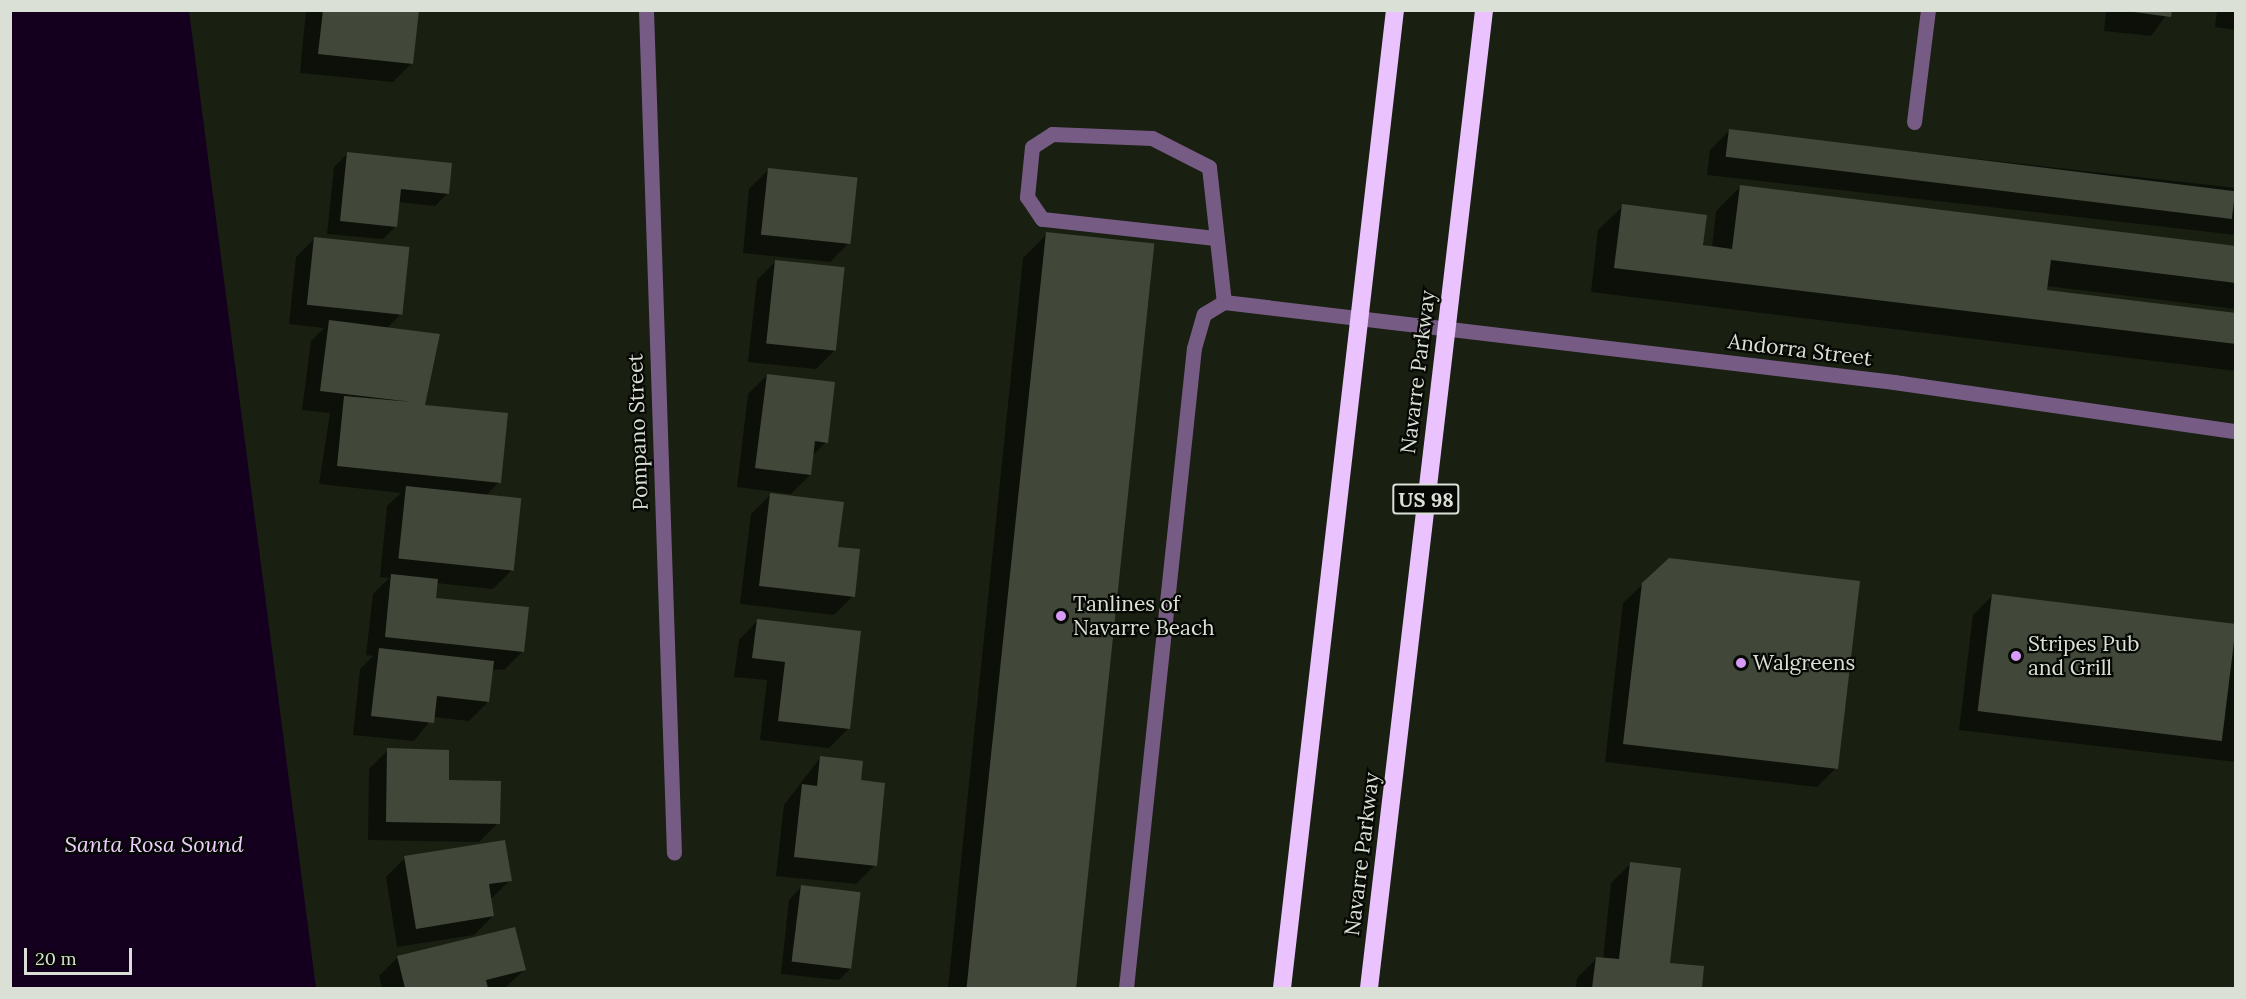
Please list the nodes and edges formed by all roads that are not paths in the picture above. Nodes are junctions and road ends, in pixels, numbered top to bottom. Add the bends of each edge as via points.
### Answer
1 (646, 10) edge
2 (1395, 10) edge
3 (1484, 10) edge
4 (1928, 10) edge
5 (1914, 122) dead end
6 (1215, 238) junction
7 (1224, 302) junction
8 (1359, 320) junction
9 (1446, 330) junction
10 (2235, 431) edge
11 (674, 853) dead end
12 (1126, 988) edge
13 (1282, 988) edge
14 (1369, 988) edge

1 - 11 street, Pompano Street
2 - 8 highway
3 - 9 highway, Navarre Parkway / US 98
4 - 5 street
6 - 6 street via 1209,167 1152,138 1052,134 1032,147 1027,197 1042,219
6 - 7 street
7 - 8 street, Andorra Street
7 - 12 street via 1204,315 1194,348
8 - 9 street, Andorra Street
8 - 13 highway
9 - 10 street, Andorra Street via 1894,382
9 - 14 highway, Navarre Parkway / US 98

